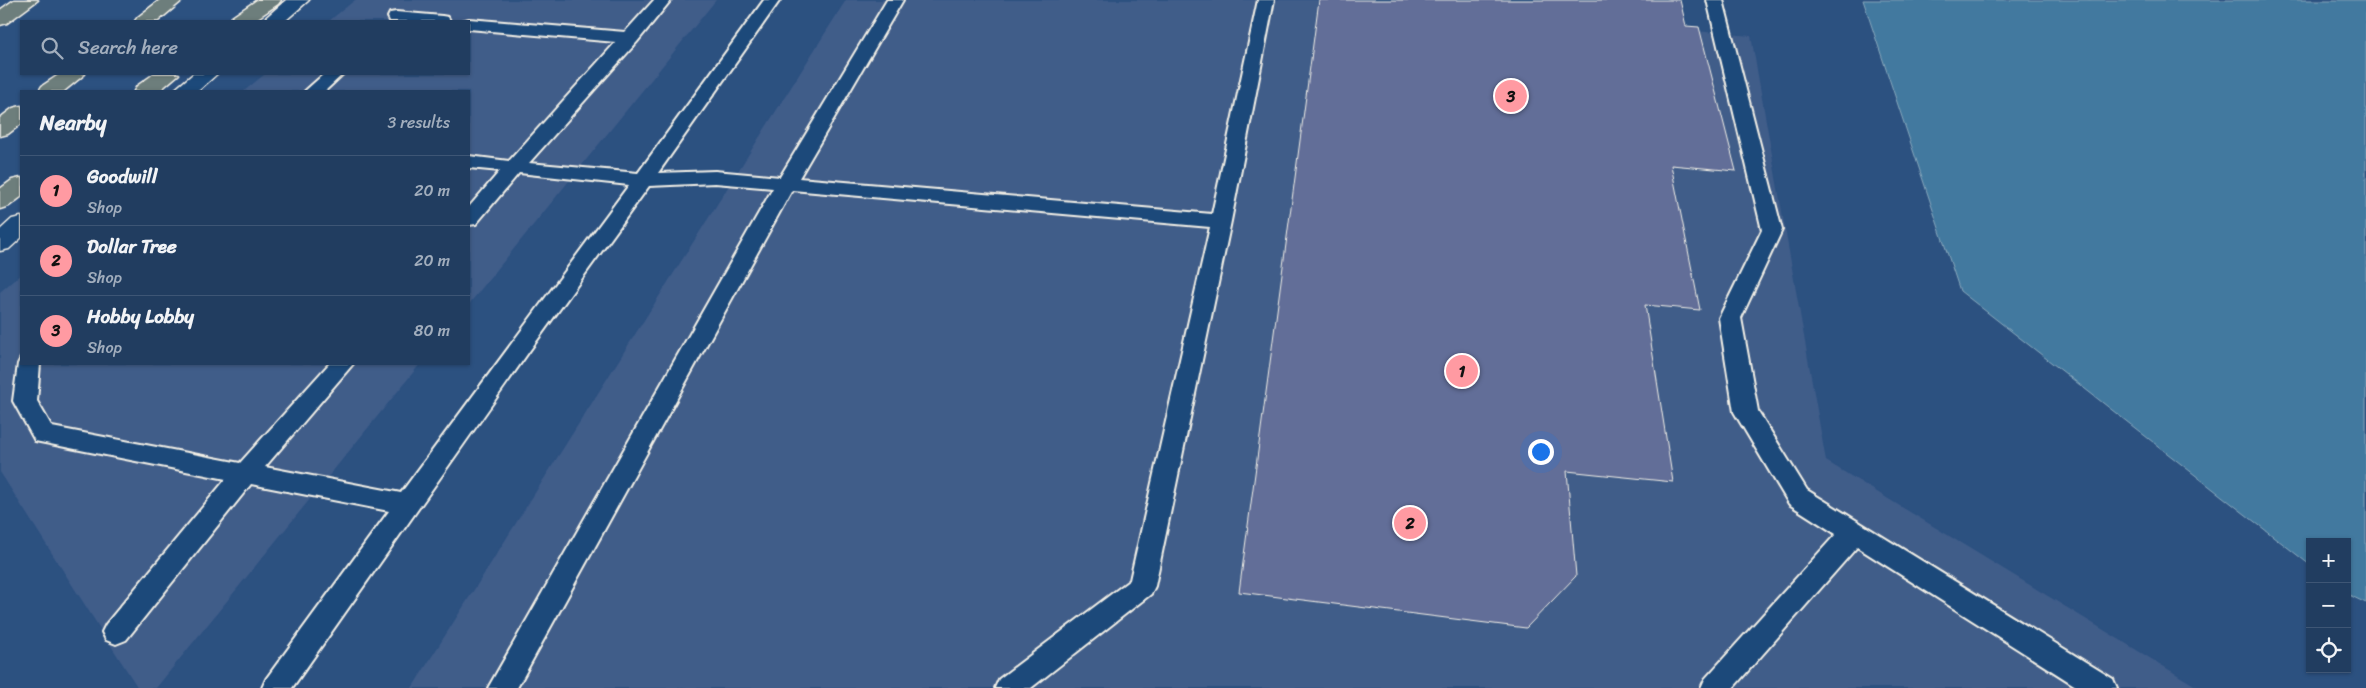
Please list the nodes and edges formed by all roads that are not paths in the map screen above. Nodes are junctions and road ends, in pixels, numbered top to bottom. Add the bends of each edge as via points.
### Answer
1 (28, 0) edge
2 (173, 0) edge
3 (271, 0) edge
4 (299, 0) edge
5 (415, 0) edge
6 (663, 0) edge
7 (772, 0) edge
8 (896, 0) edge
9 (1266, 0) edge
10 (1715, 0) edge
11 (0, 19) edge
12 (394, 19) edge
13 (146, 20) edge
14 (240, 20) edge
15 (273, 20) edge
16 (418, 20) edge
17 (470, 24) edge
18 (631, 38) junction
19 (73, 75) edge
20 (167, 75) edge
21 (205, 75) edge
22 (333, 75) edge
23 (51, 90) edge
24 (146, 90) edge
25 (185, 90) edge
26 (315, 90) edge
27 (20, 114) edge
28 (0, 128) edge
29 (470, 162) edge
30 (514, 167) junction
31 (644, 180) junction
32 (786, 183) junction
33 (20, 186) edge
34 (0, 201) edge
35 (470, 217) edge
36 (1222, 221) junction
37 (20, 226) edge
38 (0, 243) edge
39 (29, 365) edge
40 (341, 365) edge
41 (246, 473) junction
42 (407, 504) junction
43 (1855, 531) junction
44 (116, 632) dead end
45 (276, 688) edge
46 (502, 688) edge
47 (1009, 688) edge
48 (1715, 688) edge
49 (2103, 688) edge

1 - 11 highway
2 - 13 highway
3 - 14 highway
4 - 15 main road
5 - 12 lane
6 - 18 lane
7 - 31 lane
8 - 32 lane
9 - 36 lane
10 - 43 lane via 1772,230 1730,318 1746,412 1798,497
12 - 16 lane
17 - 18 lane
18 - 30 lane
19 - 23 highway
20 - 24 highway
21 - 25 main road
22 - 26 lane
27 - 28 highway
29 - 30 lane
30 - 31 lane
30 - 35 lane
31 - 32 lane via 715,177
31 - 42 lane
32 - 36 lane
32 - 46 lane
33 - 34 highway
36 - 47 lane via 1142,586
37 - 38 main road
39 - 41 lane via 26,401 44,434
40 - 41 lane
41 - 42 lane
41 - 44 lane
42 - 45 lane
43 - 48 lane
43 - 49 lane

